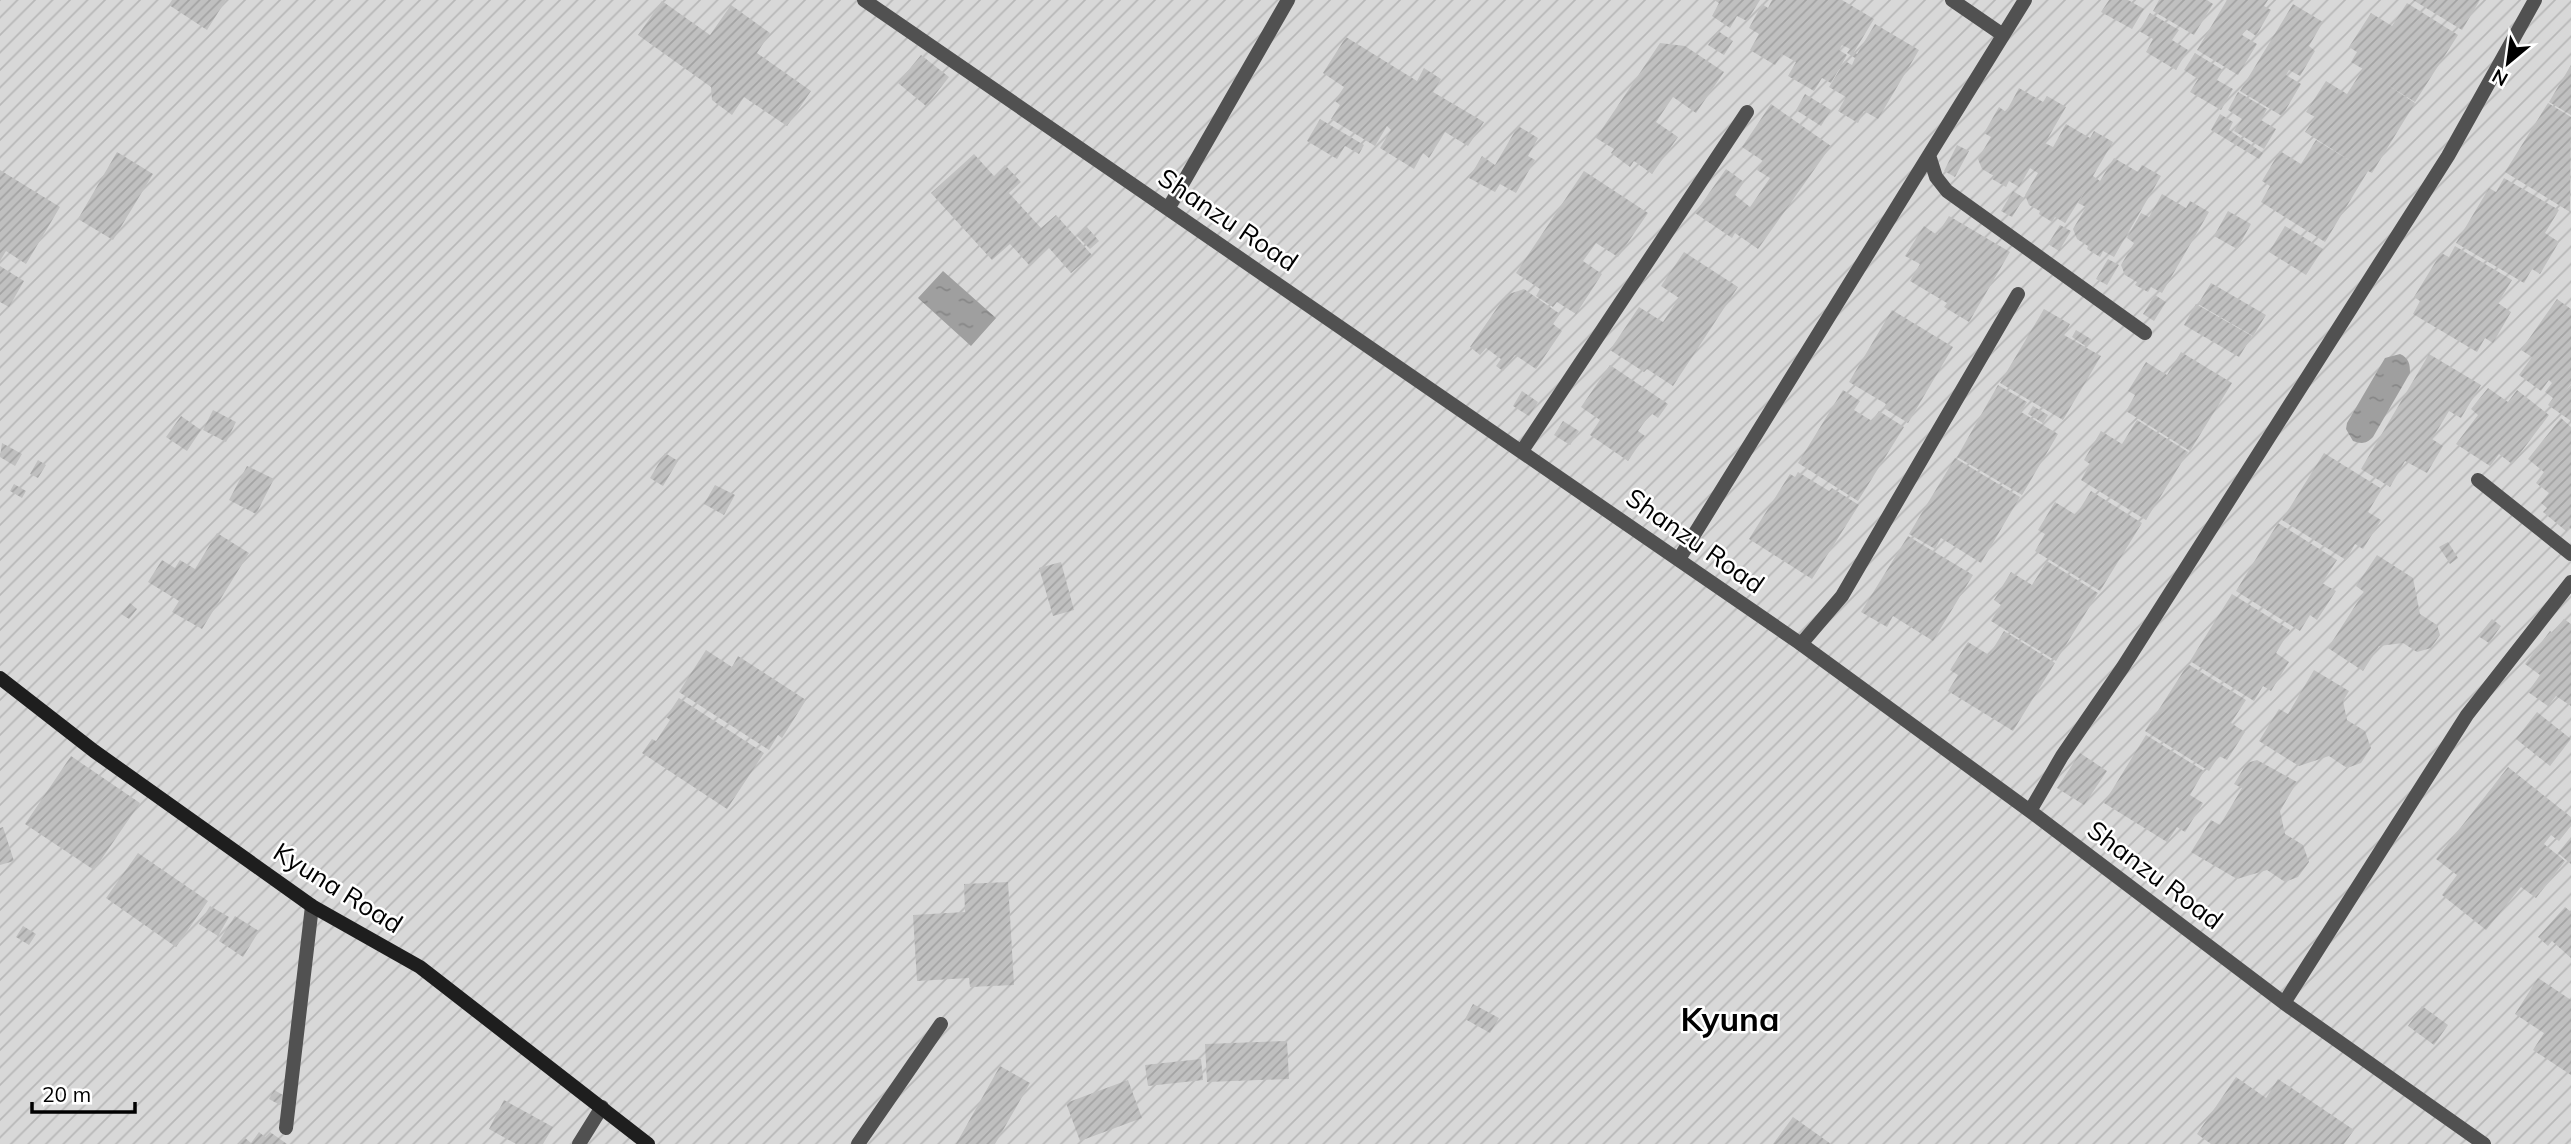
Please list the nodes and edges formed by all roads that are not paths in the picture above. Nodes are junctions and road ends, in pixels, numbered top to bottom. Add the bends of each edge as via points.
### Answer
1 (864, 0) edge
2 (1288, 0) edge
3 (1952, 0) edge
4 (2025, 0) edge
5 (2535, 0) edge
6 (2003, 35) junction
7 (1747, 113) dead end
8 (1929, 155) junction
9 (1168, 209) junction
10 (2018, 295) dead end
11 (2145, 333) dead end
12 (1522, 451) junction
13 (2477, 480) dead end
14 (2571, 554) edge
15 (1679, 559) junction
16 (2571, 582) edge
17 (1801, 644) junction
18 (0, 678) edge
19 (2031, 811) junction
20 (312, 906) junction
21 (2284, 1003) junction
22 (941, 1024) dead end
23 (602, 1107) junction
24 (286, 1128) dead end
25 (579, 1144) edge
26 (648, 1144) edge
27 (858, 1144) edge
28 (2484, 1144) edge

1 - 9 street, Shanzu Road
2 - 9 street
3 - 6 street
4 - 6 street
5 - 19 street via 2448,156
6 - 8 street
7 - 12 street
8 - 11 street via 1936,177 1947,191
8 - 15 street
9 - 12 street, Shanzu Road
10 - 17 street via 1842,596
12 - 15 street, Shanzu Road
13 - 14 street
15 - 17 street, Shanzu Road
16 - 21 street via 2467,715
17 - 19 street, Shanzu Road
18 - 20 main road, Kyuna Road
19 - 21 street, Shanzu Road
20 - 23 main road, Kyuna Road via 421,967
20 - 24 street
21 - 28 street, Shanzu Road
22 - 27 street
23 - 25 street
23 - 26 main road, Kyuna Road

